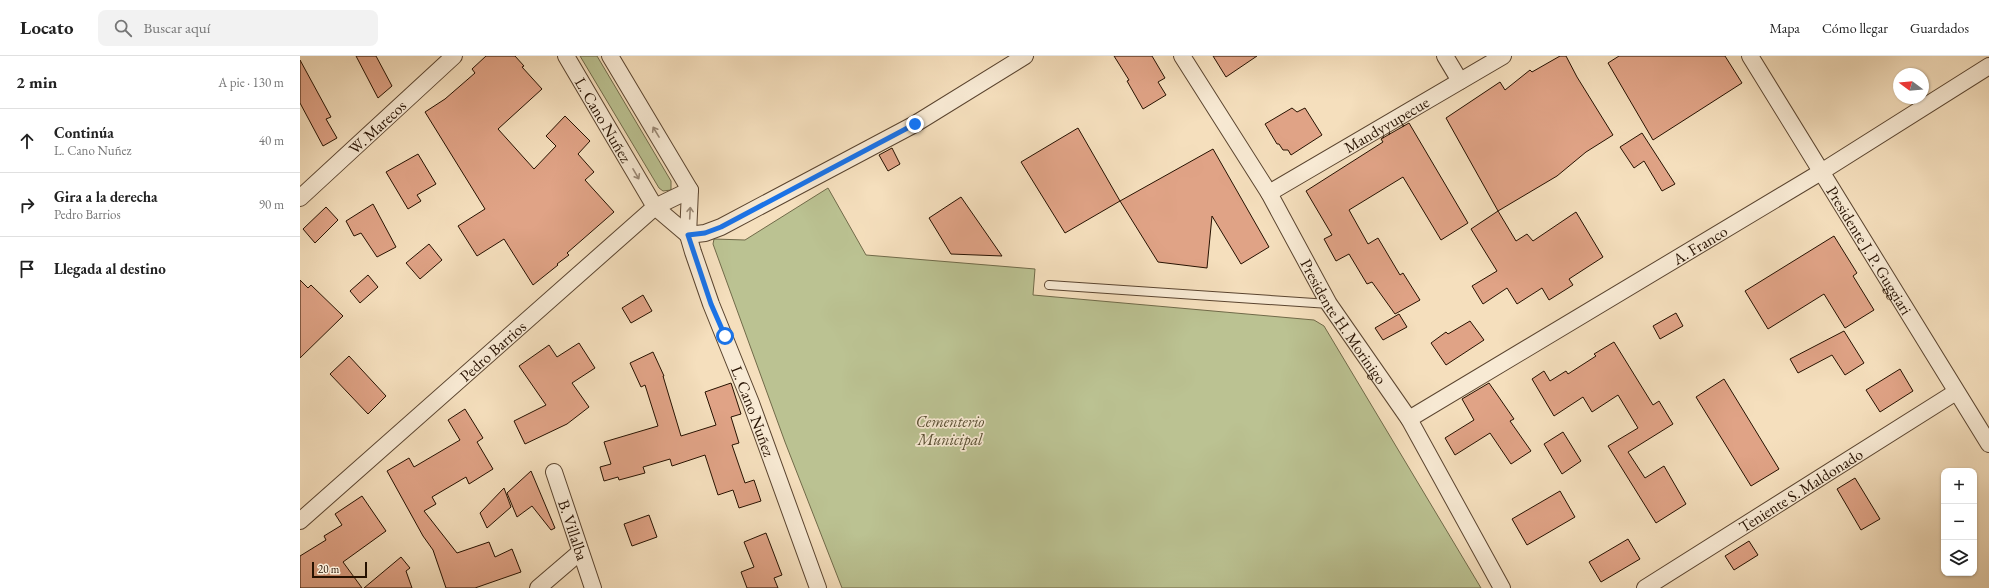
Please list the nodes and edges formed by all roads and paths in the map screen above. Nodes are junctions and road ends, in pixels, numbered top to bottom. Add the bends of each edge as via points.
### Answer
1 (454, 56) edge
2 (566, 56) edge
3 (610, 56) edge
4 (1025, 56) edge
5 (1182, 56) edge
6 (1446, 56) edge
7 (1503, 56) edge
8 (1750, 56) edge
9 (1989, 66) edge
10 (1460, 81) junction
11 (1821, 172) junction
12 (690, 190) junction
13 (1269, 193) junction
14 (300, 198) edge
15 (655, 208) junction
16 (688, 235) junction
17 (1049, 285) dead end
18 (1329, 304) junction
19 (1956, 392) junction
20 (1409, 419) junction
21 (1989, 444) edge
22 (554, 472) dead end
23 (300, 521) edge
24 (580, 552) junction
25 (538, 588) edge
26 (593, 588) edge
27 (818, 588) edge
28 (1502, 588) edge
29 (1645, 588) edge

1 - 14 street, W. Marecos
2 -> 15 street, L. Cano Nuñez
12 -> 3 street
4 - 16 street via 901,131 721,227 705,233
5 - 13 street, Presidente H. Morinigo
6 - 10 street
7 - 10 street, Mandyyupecue
8 - 11 street, Presidente J. P. Guggiari
9 - 11 street, A. Franco
10 - 13 street, Mandyyupecue
11 - 19 street, Presidente J. P. Guggiari
11 - 20 street, A. Franco
12 - 15 street, Pedro Barrios
16 -> 12 street, L. Cano Nuñez
13 - 18 street, Presidente H. Morinigo
15 - 16 street, L. Cano Nuñez
15 - 23 street, Pedro Barrios
16 - 27 street, L. Cano Nuñez via 711,304 751,403
17 - 18 lane
18 - 20 street, Presidente H. Morinigo
19 - 21 street, Presidente J. P. Guggiari
19 - 29 street, Teniente S. Maldonado
20 - 28 street, Presidente H. Morinigo
22 - 24 street, B. Villalba
24 - 25 street
24 - 26 street, B. Villalba

